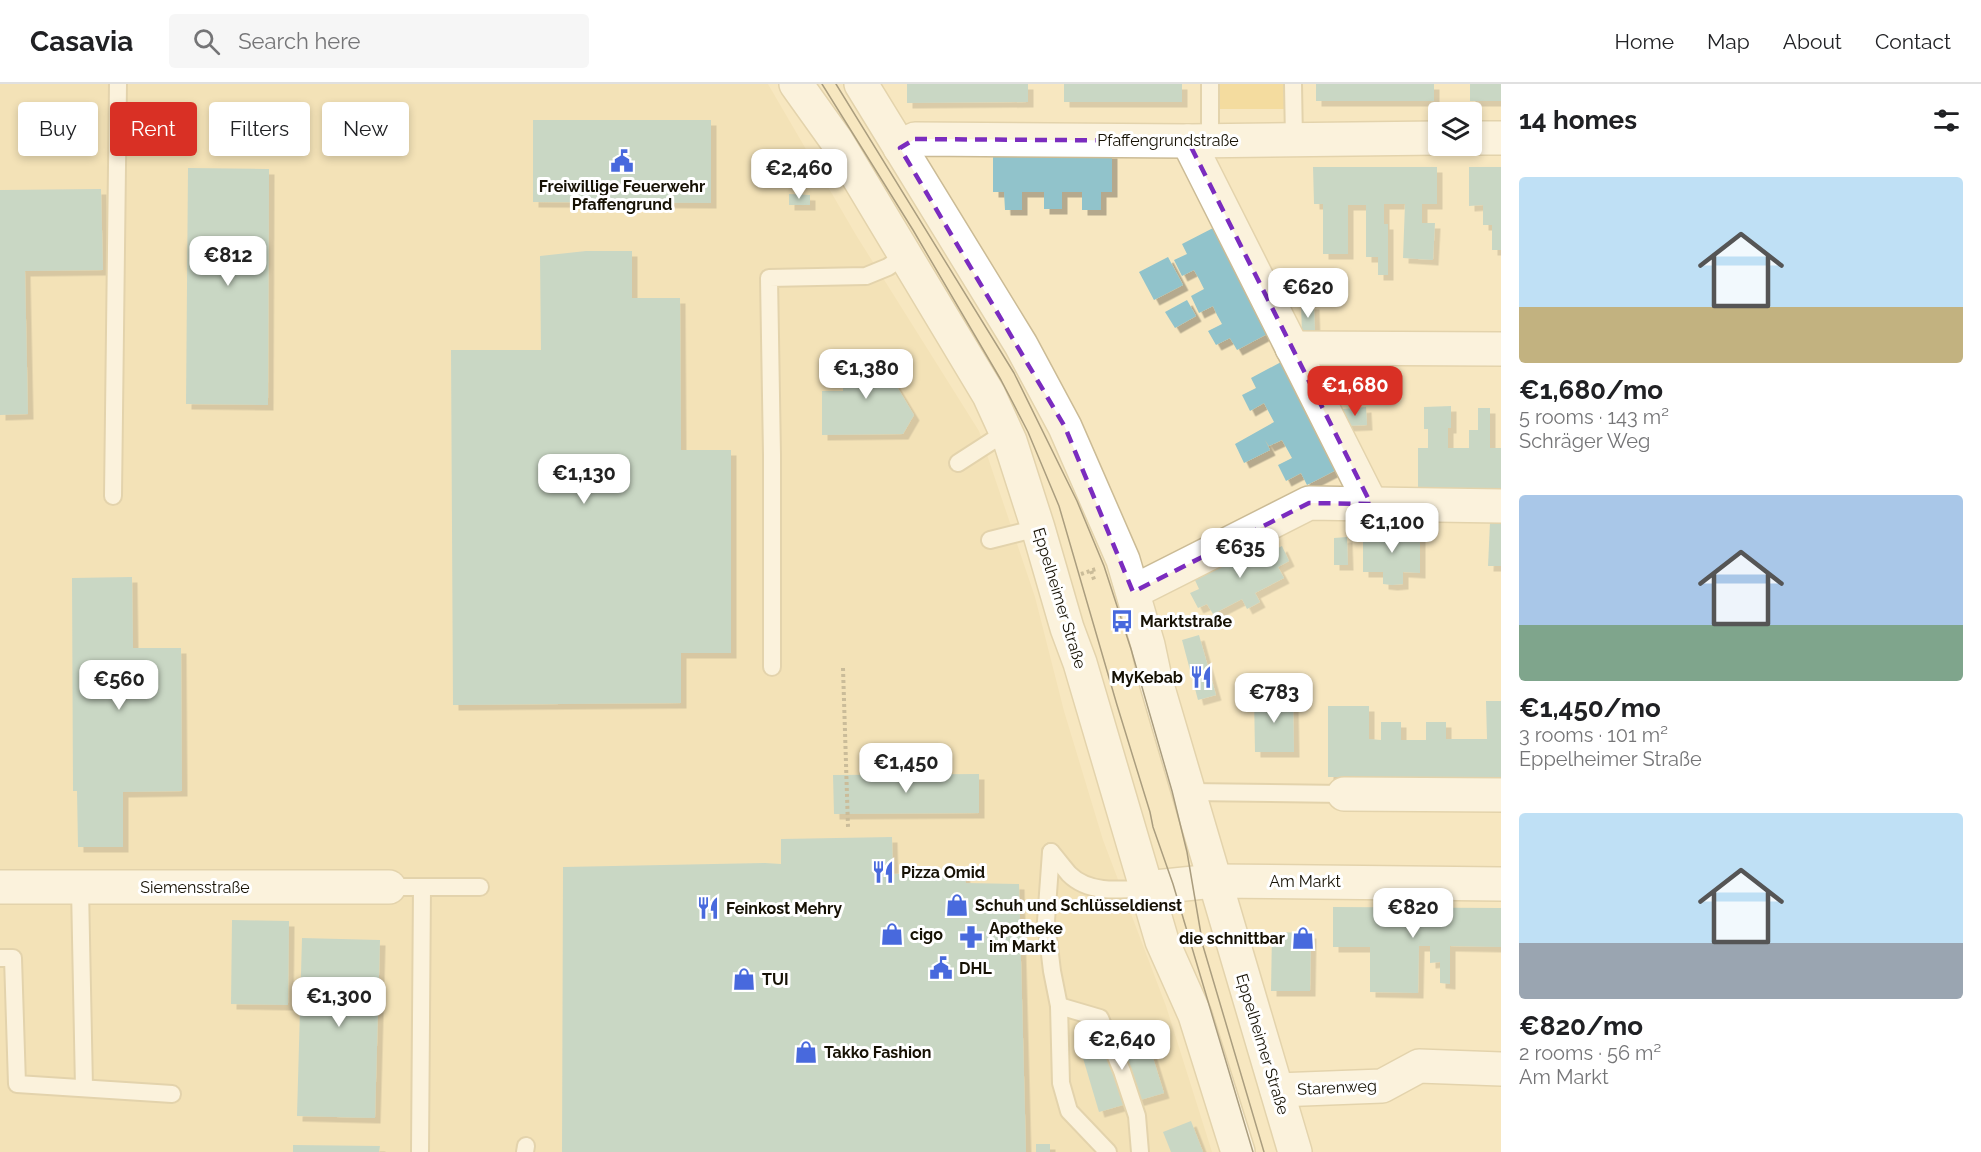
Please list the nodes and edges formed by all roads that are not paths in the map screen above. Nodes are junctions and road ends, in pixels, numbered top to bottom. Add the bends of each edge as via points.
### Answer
1 (118, 84) edge
2 (796, 84) edge
3 (861, 84) edge
4 (1210, 84) edge
5 (1293, 84) edge
6 (1428, 138) edge
7 (1482, 138) edge
8 (1501, 138) edge
9 (1199, 140) junction
10 (1294, 140) junction
11 (900, 147) junction
12 (905, 255) junction
13 (1292, 348) junction
14 (1501, 349) edge
15 (1006, 432) junction
16 (958, 464) dead end
17 (113, 496) dead end
18 (1371, 504) junction
19 (1501, 506) edge
20 (1038, 528) junction
21 (990, 540) dead end
22 (1133, 592) junction
23 (772, 667) dead end
24 (1189, 792) junction
25 (1344, 794) joint
26 (1501, 795) edge
27 (1214, 881) junction
28 (1501, 884) edge
29 (0, 887) edge
30 (389, 887) joint
31 (422, 887) junction
32 (480, 887) dead end
33 (80, 888) junction
34 (1145, 888) junction
35 (0, 958) edge
36 (1059, 1006) junction
37 (1501, 1069) edge
38 (84, 1088) junction
39 (1277, 1090) junction
40 (172, 1094) dead end
41 (420, 1152) edge
42 (1108, 1152) edge
43 (1140, 1152) edge
44 (1238, 1152) edge
45 (1295, 1152) edge

1 - 17 lane
2 - 12 street, Eppelheimer Straße via 836,140
3 - 11 street, Eppelheimer Straße
4 - 9 lane
5 - 10 lane
6 - 10 street, Pfaffengrundstraße
7 - 8 street
9 - 10 street, Pfaffengrundstraße
9 - 11 street, Pfaffengrundstraße via 915,139
9 - 13 street
11 - 22 street, Eppelheimer Straße via 1027,355 1065,427 1124,560
12 - 15 street, Eppelheimer Straße via 976,371
12 - 23 lane via 866,276 769,278
13 - 14 street
13 - 18 street
15 - 16 lane
15 - 20 street, Eppelheimer Straße
18 - 19 street
18 - 22 street via 1309,502
20 - 21 lane
20 - 34 street, Eppelheimer Straße
22 - 24 street, Eppelheimer Straße
24 - 25 lane
24 - 27 street, Eppelheimer Straße
25 - 26 street
27 - 28 street, Am Markt
27 - 34 street, Am Markt
27 - 39 street, Eppelheimer Straße
29 - 33 street, Siemensstraße
30 - 31 lane
30 - 33 street, Siemensstraße
31 - 32 lane
31 - 41 lane
33 - 38 lane
34 - 36 lane via 1094,888 1071,876 1051,852 1046,921
34 - 44 street, Eppelheimer Straße via 1162,941 1195,1015
35 - 38 lane via 13,958 16,1084
36 - 42 lane via 1061,1083 1069,1111
36 - 43 lane via 1100,1018 1137,1116
37 - 39 street, Starenweg via 1419,1066 1382,1086
38 - 40 lane
39 - 45 street, Eppelheimer Straße

